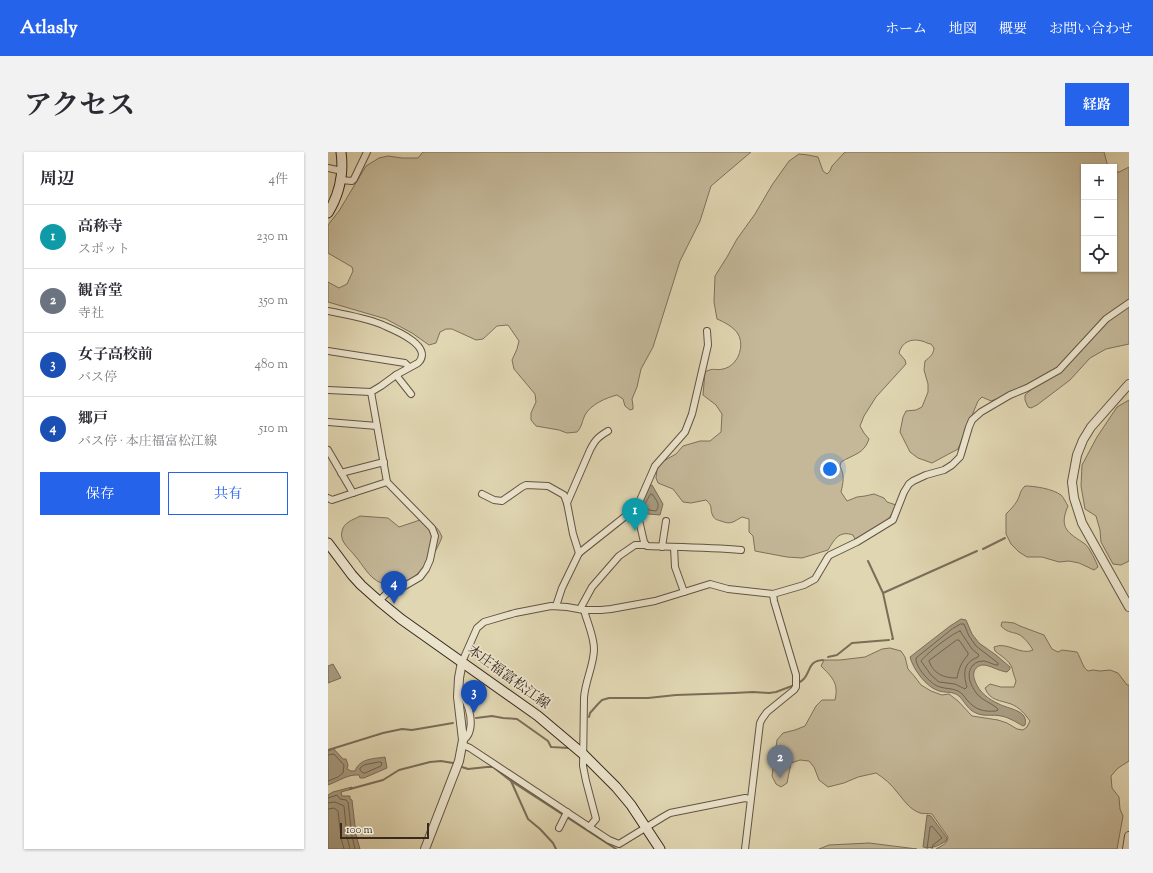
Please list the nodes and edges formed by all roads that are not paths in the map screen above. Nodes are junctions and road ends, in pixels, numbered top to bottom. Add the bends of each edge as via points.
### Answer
1 (341, 152) edge
2 (367, 152) edge
3 (328, 168) edge
4 (341, 176) junction
5 (328, 214) edge
6 (1129, 303) edge
7 (328, 311) edge
8 (707, 331) dead end
9 (328, 351) edge
10 (409, 367) junction
11 (396, 375) junction
12 (1129, 384) edge
13 (328, 390) edge
14 (371, 392) junction
15 (411, 394) dead end
16 (328, 422) edge
17 (377, 426) junction
18 (608, 431) dead end
19 (328, 450) edge
20 (384, 462) junction
21 (341, 472) junction
22 (387, 482) junction
23 (353, 494) junction
24 (482, 494) dead end
25 (328, 498) edge
26 (567, 503) junction
27 (635, 508) junction
28 (666, 521) dead end
29 (328, 542) edge
30 (645, 545) junction
31 (662, 547) junction
32 (674, 547) junction
33 (741, 550) dead end
34 (579, 553) junction
35 (684, 592) junction
36 (773, 594) junction
37 (379, 601) junction
38 (556, 606) junction
39 (1129, 607) edge
40 (582, 609) junction
41 (462, 662) junction
42 (463, 742) junction
43 (583, 754) junction
44 (750, 799) junction
45 (565, 814) junction
46 (589, 827) junction
47 (646, 827) junction
48 (559, 828) dead end
49 (1129, 836) edge
50 (619, 844) junction
51 (425, 849) edge
52 (624, 849) edge
53 (660, 849) edge
54 (745, 849) edge
55 (1127, 849) edge

1 - 4 main road
2 - 4 street via 352,181
3 - 4 street
4 - 5 main road via 336,198
6 - 36 street via 1106,319 1059,370 1010,395 972,420 960,457 944,470 926,474 909,484 893,520 830,555 814,579 804,585
7 - 10 street via 384,325 407,337 420,347 423,354 418,363
8 - 27 street via 708,345 692,414 685,432 655,466
9 - 10 street via 405,362
10 - 11 street
11 - 14 street
11 - 15 street
12 - 39 street via 1083,440 1077,455 1072,482 1082,523
13 - 14 street
14 - 17 street
16 - 17 street
17 - 20 street
18 - 26 street via 594,442
19 - 21 street
20 - 21 street
20 - 22 street
21 - 23 street
22 - 23 street
22 - 37 street via 432,528 435,536 430,560 420,577 386,594
23 - 25 street via 332,500
24 - 26 street via 502,501 522,487 548,486 564,494
26 - 34 street
27 - 30 street
27 - 34 street
28 - 31 street
29 - 37 main road, 本庄福富松江線 via 352,575
30 - 31 street
30 - 40 street via 635,545 619,556 592,587
31 - 32 street
32 - 33 street
32 - 35 street via 675,566
34 - 38 street
35 - 36 street via 710,584 728,589
35 - 40 street via 655,601 601,610
36 - 44 street via 796,675 796,687 762,719
37 - 41 main road, 本庄福富松江線
38 - 40 street
38 - 41 street via 515,613 484,622 477,628
40 - 43 street via 592,634 594,649 585,690
41 - 42 street via 458,692
41 - 43 main road, 本庄福富松江線 via 538,716
42 - 45 street
42 - 51 street via 459,760
43 - 46 street via 586,782 596,819
43 - 47 main road, 本庄福富松江線 via 616,787
44 - 47 street via 670,813
44 - 54 street
45 - 46 street
45 - 48 street
46 - 50 street
47 - 50 street
47 - 53 main road, 本庄福富松江線
49 - 55 street
50 - 52 street

